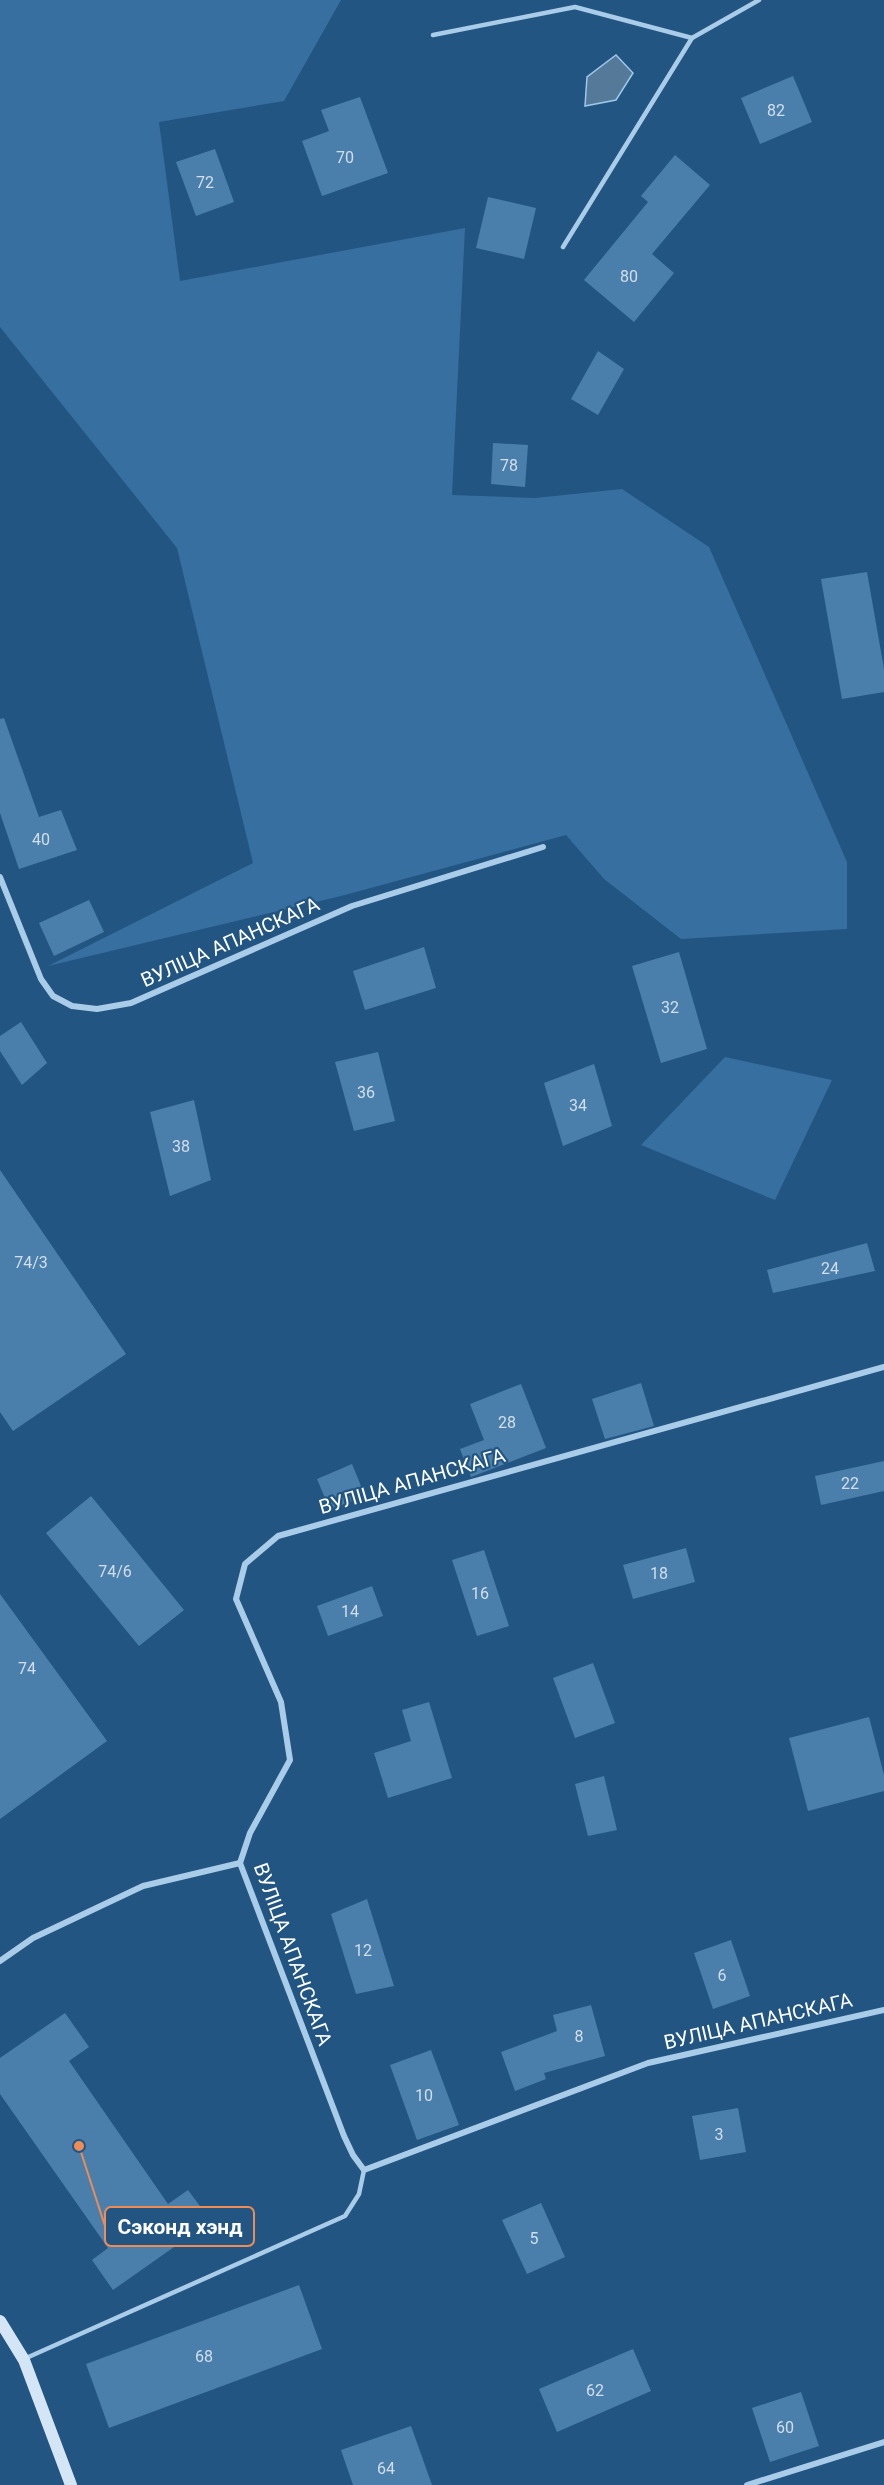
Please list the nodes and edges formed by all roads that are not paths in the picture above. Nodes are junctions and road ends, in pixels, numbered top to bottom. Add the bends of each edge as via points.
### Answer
1 (759, 0) edge
2 (433, 35) dead end
3 (692, 38) junction
4 (563, 247) dead end
5 (543, 847) dead end
6 (0, 878) edge
7 (884, 1367) edge
8 (240, 1863) junction
9 (0, 1960) edge
10 (884, 2010) edge
11 (364, 2170) junction
12 (0, 2321) edge
13 (24, 2360) junction
14 (884, 2442) edge
15 (71, 2485) edge
16 (747, 2485) edge

1 - 3 lane
2 - 3 lane via 575,7
3 - 4 lane
5 - 6 street, ВУЛІЦА АПАНСКАГА via 352,906 131,1003 97,1009 72,1006 53,996 41,979
7 - 8 street, ВУЛІЦА АПАНСКАГА via 278,1536 245,1563 236,1599 280,1702 290,1760 250,1833
8 - 9 street via 143,1886 33,1938
8 - 11 street, ВУЛІЦА АПАНСКАГА via 344,2136
10 - 11 street, ВУЛІЦА АПАНСКАГА via 648,2063
11 - 13 lane via 359,2194 345,2216
12 - 13 main road
13 - 15 main road
14 - 16 street

